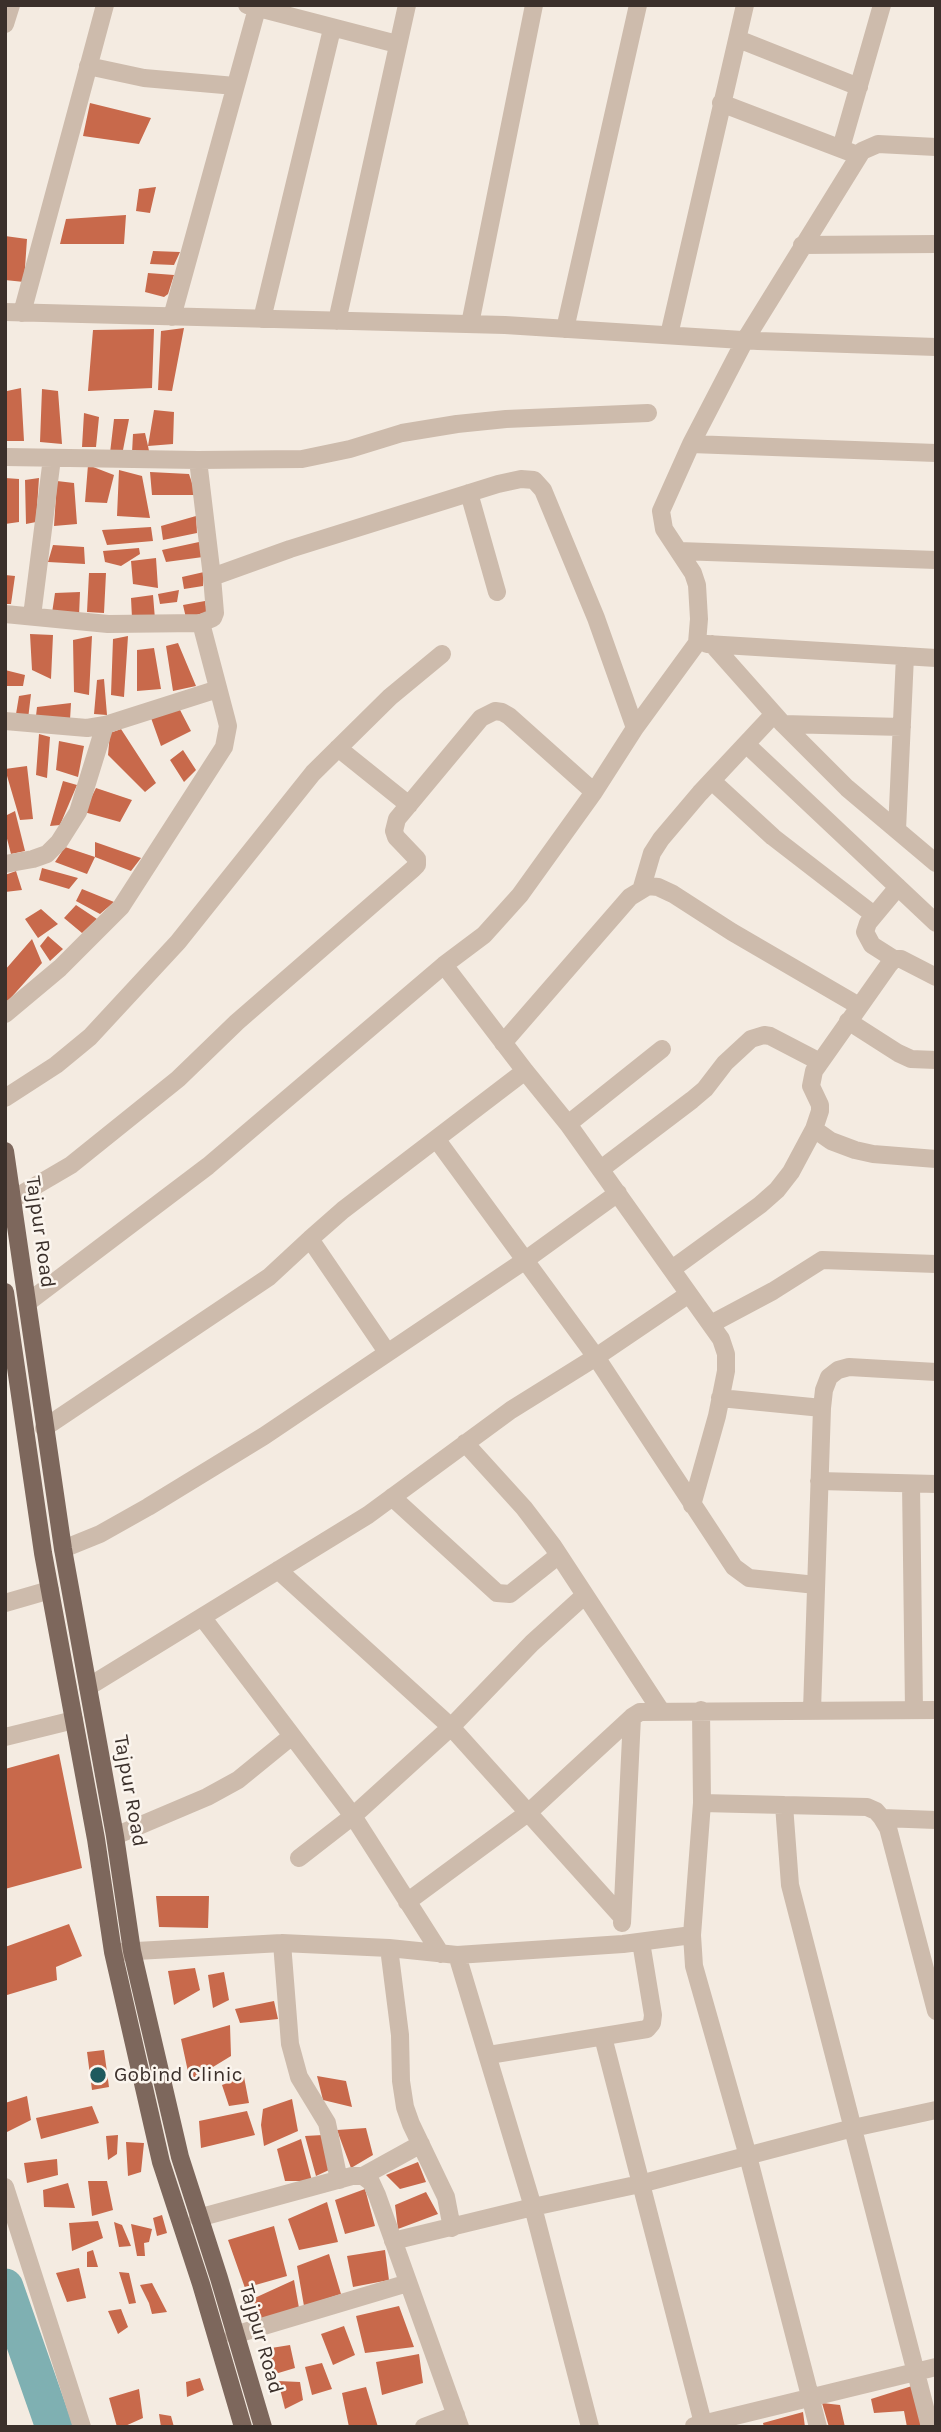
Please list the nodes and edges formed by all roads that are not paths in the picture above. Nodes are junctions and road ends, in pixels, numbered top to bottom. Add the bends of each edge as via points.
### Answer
1 (12, 5) edge
2 (105, 5) edge
3 (407, 5) edge
4 (534, 5) edge
5 (638, 5) edge
6 (745, 5) edge
7 (882, 5) edge
8 (254, 6) edge
9 (5, 24) edge
10 (332, 29) junction
11 (738, 39) junction
12 (397, 44) junction
13 (88, 66) junction
14 (235, 86) junction
15 (859, 87) junction
16 (721, 103) junction
17 (936, 147) edge
18 (841, 148) junction
19 (859, 155) junction
20 (936, 244) edge
21 (802, 245) junction
22 (13, 313) edge
23 (172, 317) junction
24 (262, 319) junction
25 (337, 321) junction
26 (470, 324) junction
27 (565, 328) junction
28 (669, 335) junction
29 (745, 340) junction
30 (936, 347) edge
31 (648, 413) dead end
32 (691, 444) junction
33 (936, 453) edge
34 (5, 457) edge
35 (52, 458) junction
36 (198, 460) junction
37 (469, 493) junction
38 (679, 551) junction
39 (936, 560) edge
40 (212, 577) junction
41 (497, 592) dead end
42 (5, 614) edge
43 (32, 616) junction
44 (201, 624) junction
45 (704, 644) junction
46 (442, 654) dead end
47 (905, 656) junction
48 (936, 659) edge
49 (218, 689) junction
50 (779, 719) junction
51 (5, 721) edge
52 (105, 725) junction
53 (902, 727) junction
54 (635, 728) junction
55 (746, 744) junction
56 (338, 748) junction
57 (712, 780) junction
58 (594, 792) junction
59 (409, 806) junction
60 (897, 830) junction
61 (936, 863) edge
62 (5, 864) edge
63 (642, 887) junction
64 (898, 887) junction
65 (874, 915) junction
66 (936, 923) edge
67 (894, 959) junction
68 (444, 965) junction
69 (936, 977) edge
70 (859, 1006) junction
71 (5, 1014) edge
72 (848, 1021) junction
73 (503, 1043) junction
74 (662, 1049) dead end
75 (936, 1060) edge
76 (820, 1062) junction
77 (525, 1071) junction
78 (5, 1098) edge
79 (568, 1124) junction
80 (814, 1129) junction
81 (437, 1140) junction
82 (5, 1151) edge
83 (936, 1158) edge
84 (601, 1169) junction
85 (618, 1193) junction
86 (13, 1199) junction
87 (310, 1239) junction
88 (524, 1261) junction
89 (936, 1264) edge
90 (672, 1269) junction
91 (5, 1292) edge
92 (689, 1294) junction
93 (27, 1303) junction
94 (711, 1324) junction
95 (387, 1352) junction
96 (596, 1357) junction
97 (936, 1373) edge
98 (12, 1381) edge
99 (720, 1398) junction
100 (822, 1408) junction
101 (44, 1428) junction
102 (465, 1443) junction
103 (819, 1481) junction
104 (911, 1484) junction
105 (936, 1484) edge
106 (392, 1497) junction
107 (692, 1504) junction
108 (63, 1549) junction
109 (559, 1555) junction
110 (278, 1570) junction
111 (816, 1585) junction
112 (50, 1590) junction
113 (585, 1595) junction
114 (5, 1603) edge
115 (202, 1617) junction
116 (88, 1687) junction
117 (701, 1710) junction
118 (812, 1710) junction
119 (914, 1710) junction
120 (936, 1710) edge
121 (661, 1711) junction
122 (632, 1717) junction
123 (74, 1720) junction
124 (451, 1727) junction
125 (292, 1736) junction
126 (5, 1737) edge
127 (702, 1803) junction
128 (784, 1805) junction
129 (528, 1812) junction
130 (352, 1816) junction
131 (882, 1818) junction
132 (936, 1820) edge
133 (115, 1836) junction
134 (299, 1858) dead end
135 (407, 1902) junction
136 (622, 1917) junction
137 (692, 1935) junction
138 (632, 1942) junction
139 (282, 1943) junction
140 (389, 1948) junction
141 (132, 1951) junction
142 (113, 1952) junction
143 (449, 1955) junction
144 (936, 2011) edge
145 (603, 2037) junction
146 (489, 2055) junction
147 (936, 2110) edge
148 (853, 2129) junction
149 (421, 2144) junction
150 (748, 2156) junction
151 (363, 2176) junction
152 (339, 2180) junction
153 (640, 2184) junction
154 (5, 2187) edge
155 (533, 2207) junction
156 (198, 2218) junction
157 (452, 2228) junction
158 (393, 2241) junction
159 (408, 2283) junction
160 (234, 2335) junction
161 (936, 2367) edge
162 (917, 2371) junction
163 (813, 2398) junction
164 (458, 2421) edge
165 (700, 2426) edge
166 (82, 2427) edge
167 (243, 2427) edge
168 (263, 2427) edge
169 (424, 2427) edge
170 (590, 2427) edge
171 (818, 2427) edge
172 (930, 2427) edge

1 - 9 street
2 - 13 street
3 - 12 street
4 - 26 street
5 - 27 street
6 - 11 street
7 - 15 street
8 - 10 street
8 - 14 street
10 - 12 street
10 - 24 street
11 - 15 street
11 - 16 street
12 - 25 street
13 - 14 street via 144,78
13 - 22 street
14 - 23 street
15 - 18 street
16 - 18 street
16 - 28 street
17 - 19 street via 878,144
18 - 19 street
19 - 21 street
20 - 21 street
21 - 29 street
22 - 23 street
23 - 24 street
24 - 25 street
25 - 26 street
26 - 27 street
27 - 28 street
28 - 29 street
29 - 30 street
29 - 32 street
31 - 36 street via 457,424 302,459
32 - 33 street
32 - 38 street via 661,511 664,529
34 - 35 street
35 - 36 street
35 - 43 street
36 - 40 street
37 - 40 street
37 - 41 street
37 - 54 street via 521,479 534,480 543,490
38 - 39 street
38 - 45 street via 697,585
40 - 44 street via 215,615
42 - 43 street
43 - 44 street via 107,624
44 - 49 street
45 - 47 street
45 - 50 street
45 - 54 street
46 - 56 street
47 - 48 street
47 - 53 street
49 - 52 street
49 - 71 street via 228,726 224,747 121,907
50 - 53 street
50 - 55 street
50 - 60 street via 847,788
51 - 52 street via 72,728
52 - 62 street via 78,812 59,842 47,854
53 - 60 street
54 - 58 street
55 - 57 street
55 - 64 street
56 - 59 street
56 - 78 street via 292,797 126,1001 57,1065
57 - 63 street via 661,839
57 - 65 street via 773,837
58 - 59 street via 509,716 495,712 481,718
58 - 68 street via 500,918
59 - 86 street via 397,819 394,831 417,859 414,869 178,1079 71,1165
60 - 61 street
63 - 70 street via 658,887 673,894
63 - 73 street
64 - 65 street
64 - 66 street
65 - 67 street via 866,926 867,939
67 - 69 street via 908,961
67 - 70 street
68 - 73 street
68 - 93 street via 208,1166
70 - 72 street
72 - 75 street via 911,1059
72 - 76 street
73 - 77 street
74 - 79 street
76 - 80 street via 811,1079 820,1105
76 - 84 street via 770,1036 751,1039 705,1089
77 - 79 street
77 - 81 street
79 - 84 street
80 - 83 street via 855,1150
80 - 90 street via 777,1190
81 - 87 street
81 - 88 street
82 - 86 main road, Tajpur Road
84 - 85 street
85 - 88 street
85 - 90 street
86 - 93 main road, Tajpur Road
87 - 95 street
87 - 101 street via 269,1277
88 - 95 street
88 - 96 street
89 - 94 street via 822,1259
90 - 92 street
91 - 98 main road, Tajpur Road
92 - 94 street
92 - 96 street
93 - 101 main road, Tajpur Road
94 - 99 street via 726,1354
95 - 108 street via 264,1436 148,1507
96 - 102 street
96 - 107 street
97 - 100 street via 838,1370 829,1377
98 - 112 main road, Tajpur Road
99 - 100 street
99 - 107 street
100 - 103 street
101 - 108 main road, Tajpur Road
102 - 106 street
102 - 109 street
103 - 104 street
103 - 111 street
104 - 105 street
104 - 119 street
106 - 109 street via 497,1593 510,1594
106 - 110 street
107 - 111 street via 734,1567 749,1578
108 - 116 main road, Tajpur Road
109 - 113 street
110 - 115 street
110 - 124 street
111 - 118 street
112 - 114 street
112 - 123 main road, Tajpur Road
113 - 121 street
113 - 124 street
115 - 116 street
115 - 125 street
116 - 133 main road, Tajpur Road
117 - 118 street
117 - 121 street
117 - 127 street
118 - 119 street
119 - 120 street
121 - 122 street
122 - 129 street
122 - 136 street
123 - 126 street
123 - 142 main road, Tajpur Road
124 - 129 street
124 - 130 street
125 - 130 street
125 - 133 street via 238,1780
127 - 128 street
127 - 137 street
128 - 131 street via 867,1807
128 - 148 street via 789,1885
129 - 135 street
129 - 136 street
130 - 134 street
130 - 135 street
131 - 132 street
131 - 144 street
133 - 141 main road, Tajpur Road
135 - 143 street
136 - 138 street
137 - 138 street
137 - 150 street via 694,1966
138 - 143 street
138 - 145 street via 653,2006 652,2023 647,2029
139 - 140 street
139 - 141 street
139 - 152 street via 290,2044 299,2077 327,2123
140 - 143 street
140 - 149 street via 402,2094
141 - 142 street
141 - 156 main road, Tajpur Road
142 - 167 main road, Tajpur Road via 161,2162
143 - 146 street
145 - 146 street
145 - 153 street
146 - 155 street
147 - 148 street
148 - 150 street
148 - 162 street
149 - 151 street
149 - 157 street via 446,2197
150 - 153 street
150 - 163 street
151 - 152 street
151 - 158 street via 371,2182
152 - 156 street
153 - 155 street
153 - 165 street
154 - 166 street
155 - 157 street
155 - 170 street
156 - 160 main road, Tajpur Road
157 - 158 street
158 - 159 street
159 - 160 street
159 - 164 street
160 - 168 main road, Tajpur Road
161 - 162 street
162 - 163 street
162 - 172 street
163 - 165 street
163 - 171 street
164 - 169 street

